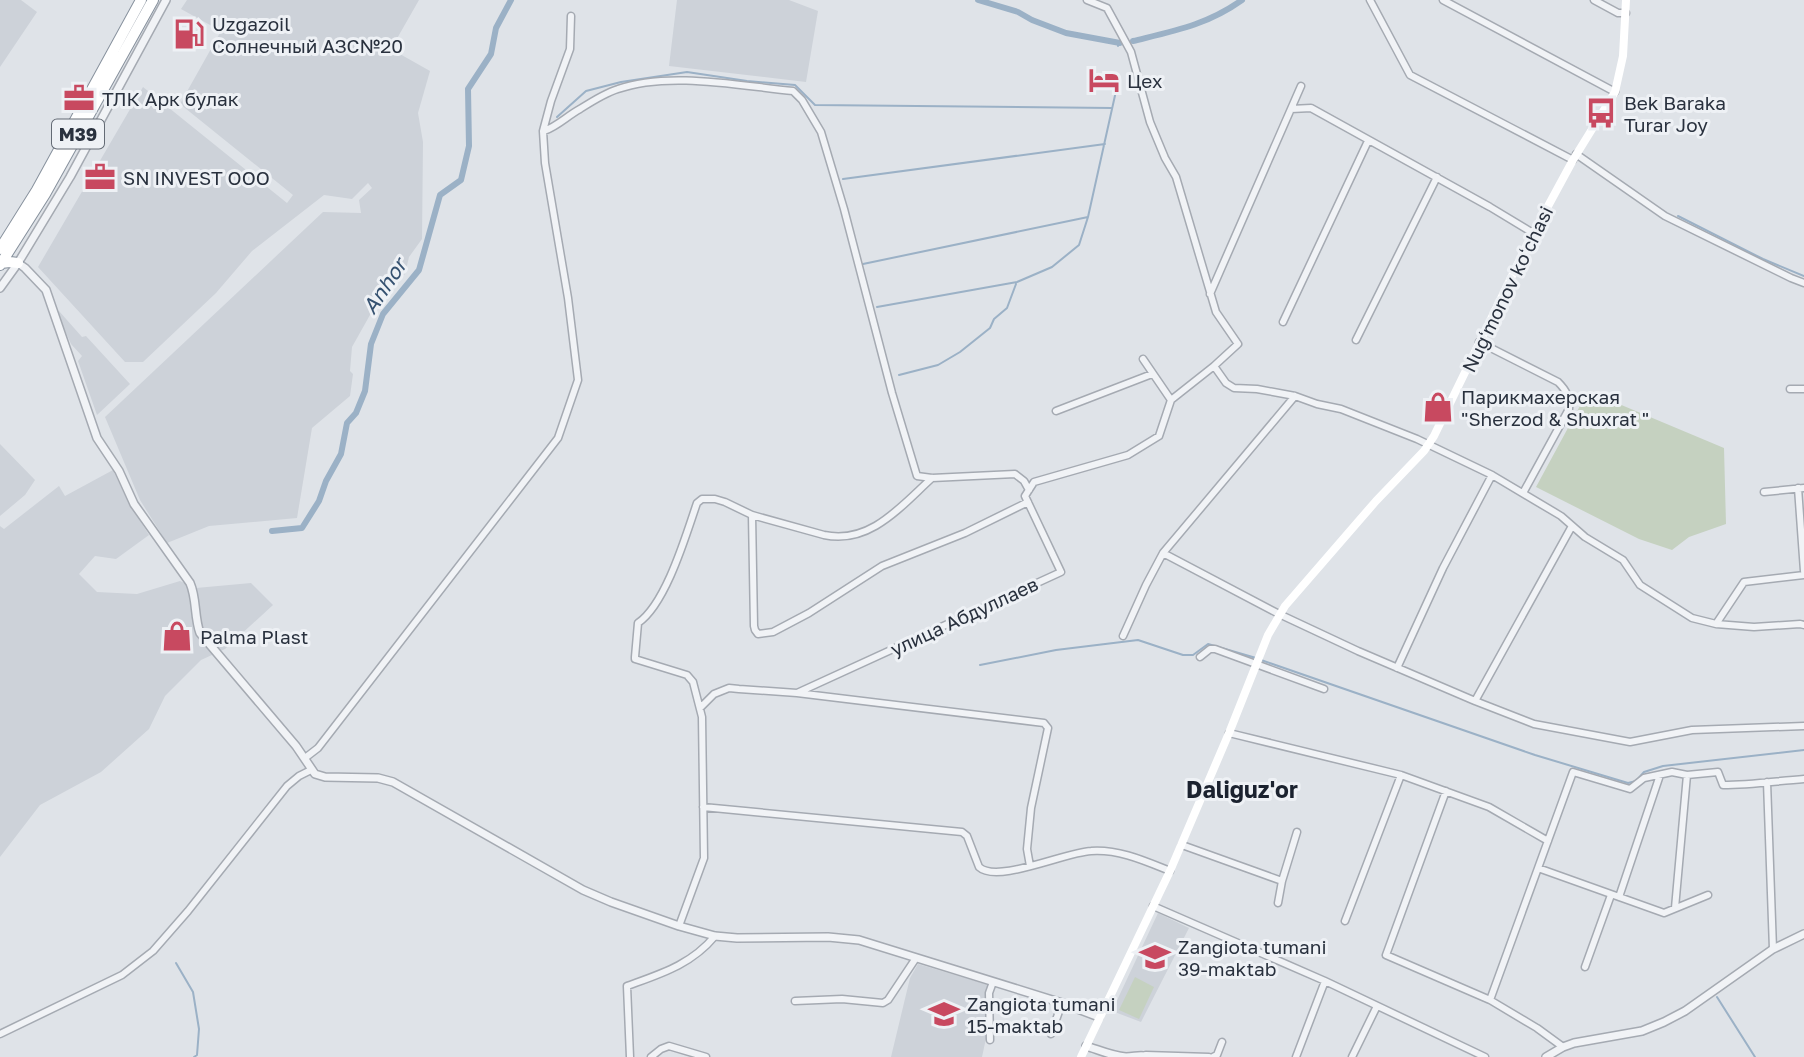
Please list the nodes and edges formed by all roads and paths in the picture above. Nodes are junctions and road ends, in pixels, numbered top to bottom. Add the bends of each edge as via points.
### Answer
1 (141, 0) edge
2 (153, 0) edge
3 (166, 0) edge
4 (1087, 0) edge
5 (1370, 0) edge
6 (1443, 0) edge
7 (1594, 0) edge
8 (1626, 0) edge
9 (1626, 13) junction
10 (571, 16) dead end
11 (129, 37) junction
12 (139, 48) junction
13 (1301, 86) dead end
14 (1615, 92) junction
15 (1292, 109) junction
16 (543, 131) junction
17 (78, 135) junction
18 (92, 135) junction
19 (1368, 141) junction
20 (1574, 157) junction
21 (1437, 177) junction
22 (1533, 233) junction
23 (0, 249) edge
24 (18, 264) junction
25 (1, 265) edge
26 (1804, 283) edge
27 (0, 288) edge
28 (1210, 294) junction
29 (1283, 322) dead end
30 (1356, 340) dead end
31 (1479, 342) junction
32 (1143, 359) dead end
33 (1214, 366) junction
34 (1152, 374) junction
35 (1790, 389) dead end
36 (1804, 389) edge
37 (1295, 396) junction
38 (1171, 400) junction
39 (1056, 411) dead end
40 (1429, 444) junction
41 (1492, 475) junction
42 (932, 478) junction
43 (1801, 488) edge
44 (1029, 490) junction
45 (1764, 492) dead end
46 (1523, 493) junction
47 (1028, 502) junction
48 (752, 515) junction
49 (1572, 526) junction
50 (1163, 553) junction
51 (1804, 573) edge
52 (1279, 614) junction
53 (1716, 624) junction
54 (1804, 625) edge
55 (1123, 636) dead end
56 (1200, 657) dead end
57 (1257, 664) junction
58 (1397, 668) junction
59 (1324, 689) dead end
60 (797, 693) junction
61 (1475, 701) junction
62 (700, 708) junction
63 (1804, 726) edge
64 (1229, 733) junction
65 (304, 758) junction
66 (311, 770) junction
67 (1401, 775) junction
68 (1660, 775) junction
69 (1687, 775) junction
70 (1804, 779) edge
71 (1767, 782) junction
72 (1446, 791) junction
73 (703, 807) junction
74 (1297, 832) dead end
75 (1548, 841) junction
76 (1182, 845) junction
77 (1030, 866) junction
78 (1538, 868) junction
79 (1170, 871) junction
80 (1282, 881) junction
81 (1611, 895) junction
82 (1708, 895) dead end
83 (1619, 897) junction
84 (1278, 903) dead end
85 (1153, 906) junction
86 (1675, 908) junction
87 (1345, 921) dead end
88 (679, 926) junction
89 (1804, 934) edge
90 (715, 936) junction
91 (1773, 949) junction
92 (916, 958) junction
93 (1585, 967) dead end
94 (1325, 981) junction
95 (993, 982) junction
96 (1490, 1000) junction
97 (795, 1001) dead end
98 (1062, 1003) junction
99 (1377, 1006) junction
100 (1099, 1017) junction
101 (0, 1034) edge
102 (1051, 1034) dead end
103 (990, 1040) dead end
104 (1222, 1042) dead end
105 (1086, 1046) junction
106 (1563, 1047) junction
107 (1147, 1056) edge
108 (630, 1057) edge
109 (651, 1057) edge
110 (706, 1057) edge
111 (1080, 1057) edge
112 (1211, 1057) edge
113 (1296, 1057) edge
114 (1352, 1057) edge
115 (1485, 1057) edge
116 (1546, 1057) edge

1 - 11 highway, M39
2 - 11 highway, M39
3 - 12 street, M39
4 - 28 street via 1107,8 1131,52 1150,122 1176,177
5 - 20 street via 1410,75
6 - 14 street
7 - 9 street
8 - 9 main road, Nugʻmonov koʻchasi
9 - 14 main road, Nugʻmonov koʻchasi
10 - 16 street via 570,49
11 - 12 street
11 - 17 highway, M39
11 - 23 highway, M39
12 - 18 street, M39
13 - 15 street
14 - 20 main road, Nugʻmonov koʻchasi
15 - 19 street via 1311,108
15 - 28 street
16 - 42 street via 616,89 637,84 683,80 793,91 821,132 917,475
16 - 65 street via 579,380 558,438 318,748
17 - 18 highway
17 - 25 highway, M39
18 - 24 street, M39
19 - 21 street
19 - 29 street
20 - 22 main road, Nugʻmonov koʻchasi
20 - 26 street via 1665,216
21 - 22 street
21 - 30 street
22 - 31 main road, Nugʻmonov koʻchasi
24 - 25 highway
24 - 27 street, M39
24 - 65 street via 46,290 97,438 134,504 190,583 200,633
28 - 33 street via 1216,312 1238,344
31 - 40 main road, Nugʻmonov koʻchasi
31 - 46 street via 1558,382 1568,395 1569,408
32 - 34 street
33 - 37 street via 1234,388
33 - 38 street
34 - 38 street
34 - 39 street
35 - 36 street
37 - 40 street
37 - 50 street
38 - 44 street via 1159,436 1128,455 1034,482
40 - 41 street
40 - 52 main road, Nugʻmonov koʻchasi
41 - 46 street
41 - 58 street
42 - 44 street via 1015,474
42 - 48 street via 884,522 848,537
43 - 45 street
43 - 51 street
44 - 47 street
46 - 49 street
47 - 48 street via 882,566 809,613 773,632 758,634 754,626
47 - 60 street, улица Абдуллаев via 1060,572
48 - 62 street via 715,499 699,501 662,594 638,625 635,659 691,678
49 - 53 street via 1623,560 1640,585 1685,614
49 - 61 street
50 - 52 street
50 - 55 street
51 - 53 street via 1744,582
52 - 57 main road, Nugʻmonov koʻchasi
52 - 58 street
53 - 54 street
56 - 57 street via 1212,648
57 - 59 street
57 - 64 main road
58 - 61 street
60 - 62 street via 729,688 714,694
60 - 77 street via 1044,723 1048,729 1031,808
61 - 63 street via 1534,724 1630,743 1692,730
62 - 73 street
64 - 67 street
64 - 76 main road
65 - 66 street
66 - 88 street via 322,777 393,782 583,890
66 - 101 street via 287,786 153,951 122,975
67 - 72 street
67 - 87 street
68 - 69 street
68 - 75 street via 1630,789 1573,772
68 - 83 street
69 - 71 street via 1718,772 1723,785
69 - 86 street
70 - 71 street
71 - 91 street
72 - 75 street via 1489,807
72 - 96 street via 1387,955
73 - 77 street via 962,832 983,871
73 - 88 street via 704,858
74 - 80 street
75 - 78 street
76 - 79 main road
76 - 80 street
77 - 79 street via 1090,850 1129,854
78 - 81 street
78 - 96 street
79 - 85 main road
80 - 84 street
81 - 83 street
81 - 93 street
82 - 86 street
83 - 86 street via 1664,913
85 - 94 street
85 - 100 main road
88 - 90 street
89 - 91 street
90 - 92 street via 852,939
90 - 108 street via 676,968 627,986
91 - 106 street via 1664,1022
92 - 95 street
92 - 97 street via 883,1003
94 - 99 street
94 - 113 street
95 - 98 street
95 - 103 street
96 - 106 street
98 - 100 street
98 - 102 street
99 - 114 street
99 - 115 street
100 - 105 main road
104 - 112 street via 1217,1055
105 - 107 street via 1122,1056
105 - 111 main road
106 - 116 street
107 - 112 street
109 - 110 street via 669,1046

